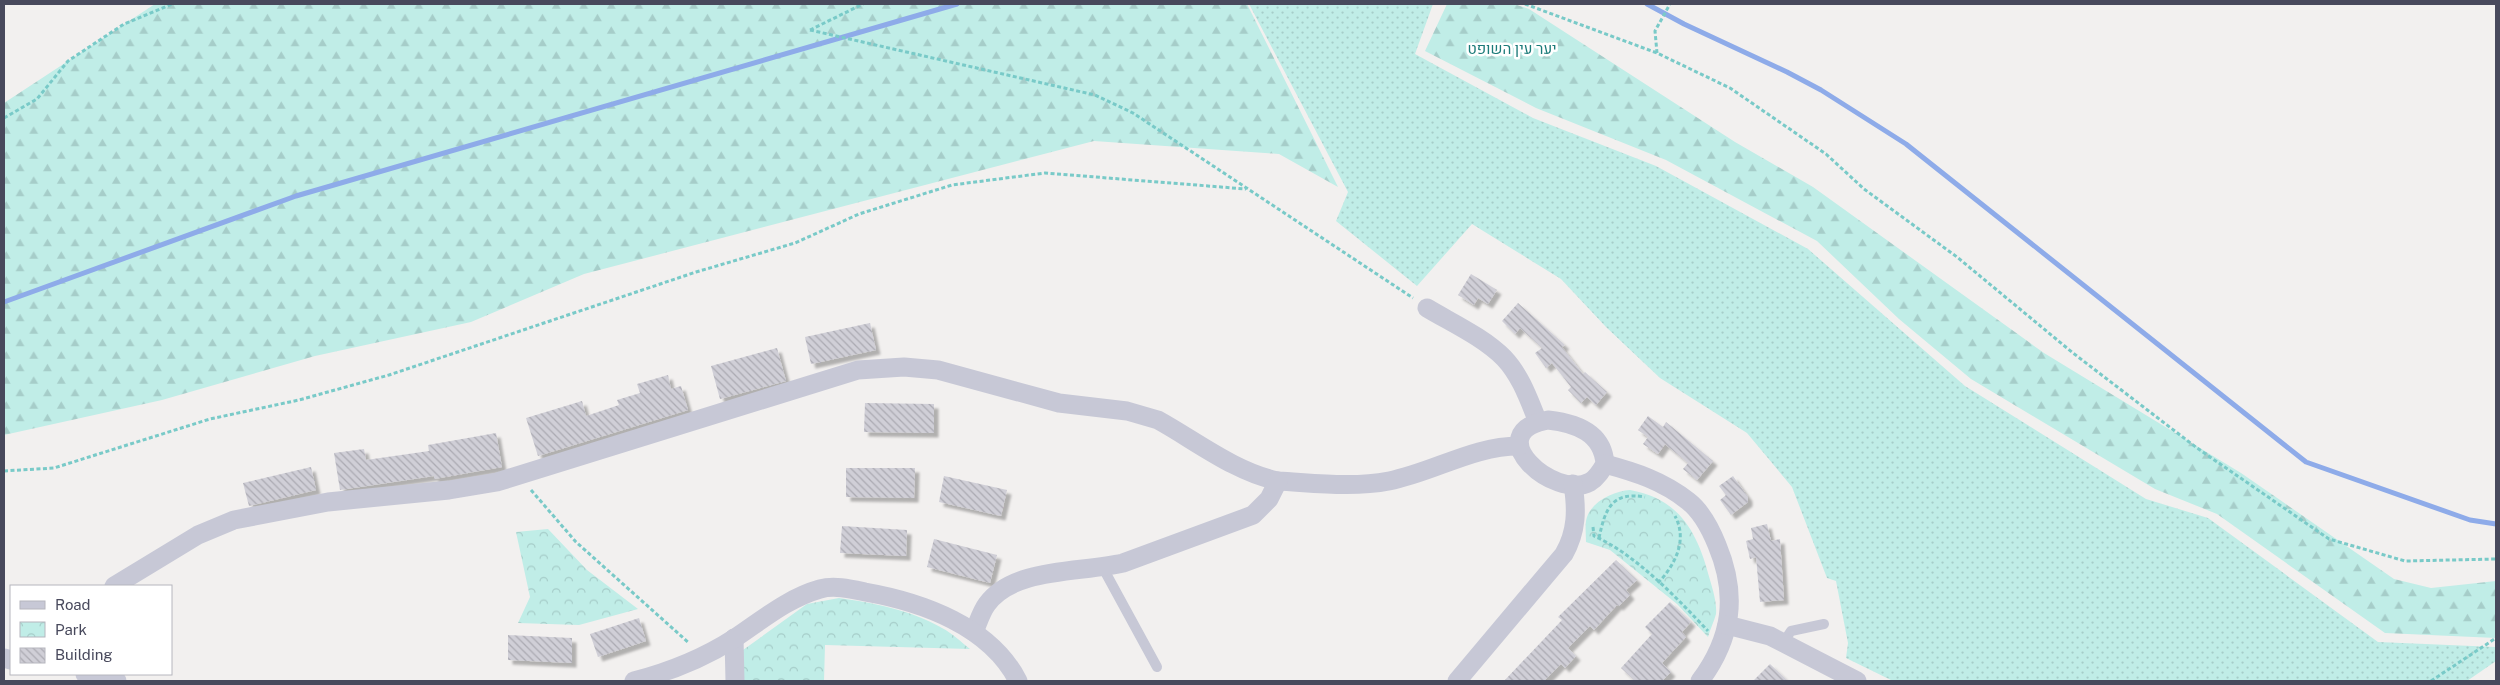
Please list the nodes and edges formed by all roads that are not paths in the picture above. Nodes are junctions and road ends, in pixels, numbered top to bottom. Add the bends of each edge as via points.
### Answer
1 (1427, 308) road end
2 (1538, 422) junction
3 (1519, 446) junction
4 (1605, 464) junction
5 (1278, 481) junction
6 (1573, 484) junction
7 (1103, 568) junction
8 (116, 585) edge
9 (1824, 624) dead end
10 (1727, 625) junction
11 (974, 632) junction
12 (734, 638) junction
13 (1783, 643) junction
14 (1157, 667) dead end
15 (90, 675) edge
16 (117, 681) edge
17 (634, 681) edge
18 (735, 681) edge
19 (1018, 681) edge
20 (1457, 681) edge
21 (1700, 681) edge
22 (1857, 681) edge

1 - 2 street via 1489,345 1504,358 1526,392
2 - 3 street via 1523,433
2 - 4 street via 1560,421 1584,429 1600,444
3 - 5 street via 1477,451 1392,481 1372,484 1350,486
3 - 6 street via 1531,467 1558,481
4 - 6 street via 1592,481 1584,485
4 - 10 street via 1670,487 1690,502 1704,520 1722,557 1728,579
5 - 7 street via 1270,499 1253,515
5 - 8 street via 1251,472 1145,415 1059,403 938,370 904,367 858,370 519,476 464,488 328,502 234,520 198,535
6 - 20 street via 1577,508 1568,548
7 - 11 street via 1040,575 1006,587 986,605
7 - 14 lane
9 - 13 lane via 1791,631
10 - 13 street via 1755,631
10 - 21 street via 1722,646
11 - 12 street via 918,605 868,592 822,588 784,604
11 - 19 street
12 - 17 street via 701,657
12 - 18 street
13 - 22 street
15 - 16 street

